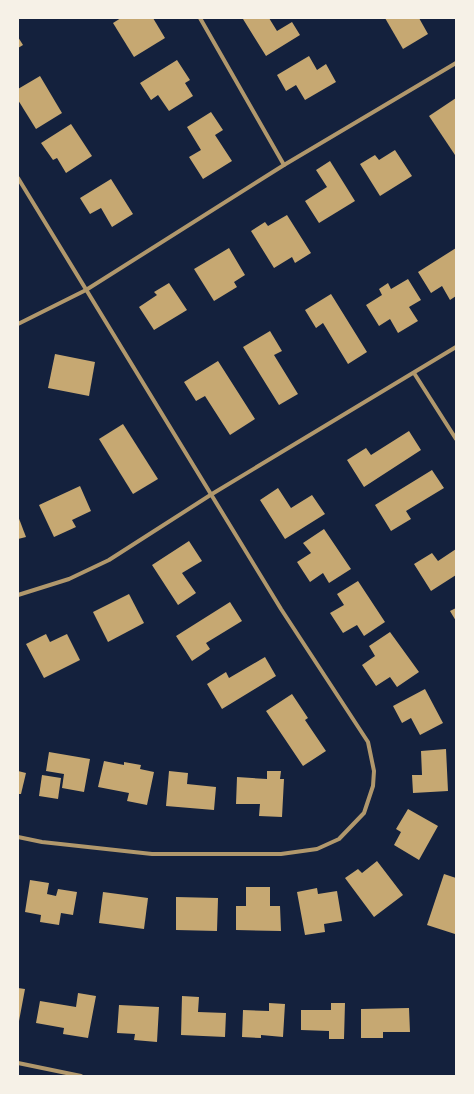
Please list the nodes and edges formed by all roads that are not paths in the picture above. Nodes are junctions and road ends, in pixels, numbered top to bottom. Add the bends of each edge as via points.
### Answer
1 (200, 18) edge
2 (456, 63) edge
3 (284, 165) junction
4 (18, 178) edge
5 (86, 290) junction
6 (18, 324) edge
7 (456, 346) edge
8 (414, 372) junction
9 (456, 439) edge
10 (212, 494) junction
11 (18, 595) edge
12 (18, 837) edge
13 (18, 1063) edge
14 (81, 1076) edge

1 - 3 street
2 - 3 street
3 - 5 street
4 - 5 street
5 - 6 street
5 - 10 street
7 - 8 street
8 - 9 street
8 - 10 street
10 - 11 street via 108,560 69,579
10 - 12 street via 281,609 368,742 374,771 373,786 364,813 349,831 328,845 281,854 152,854
13 - 14 street

